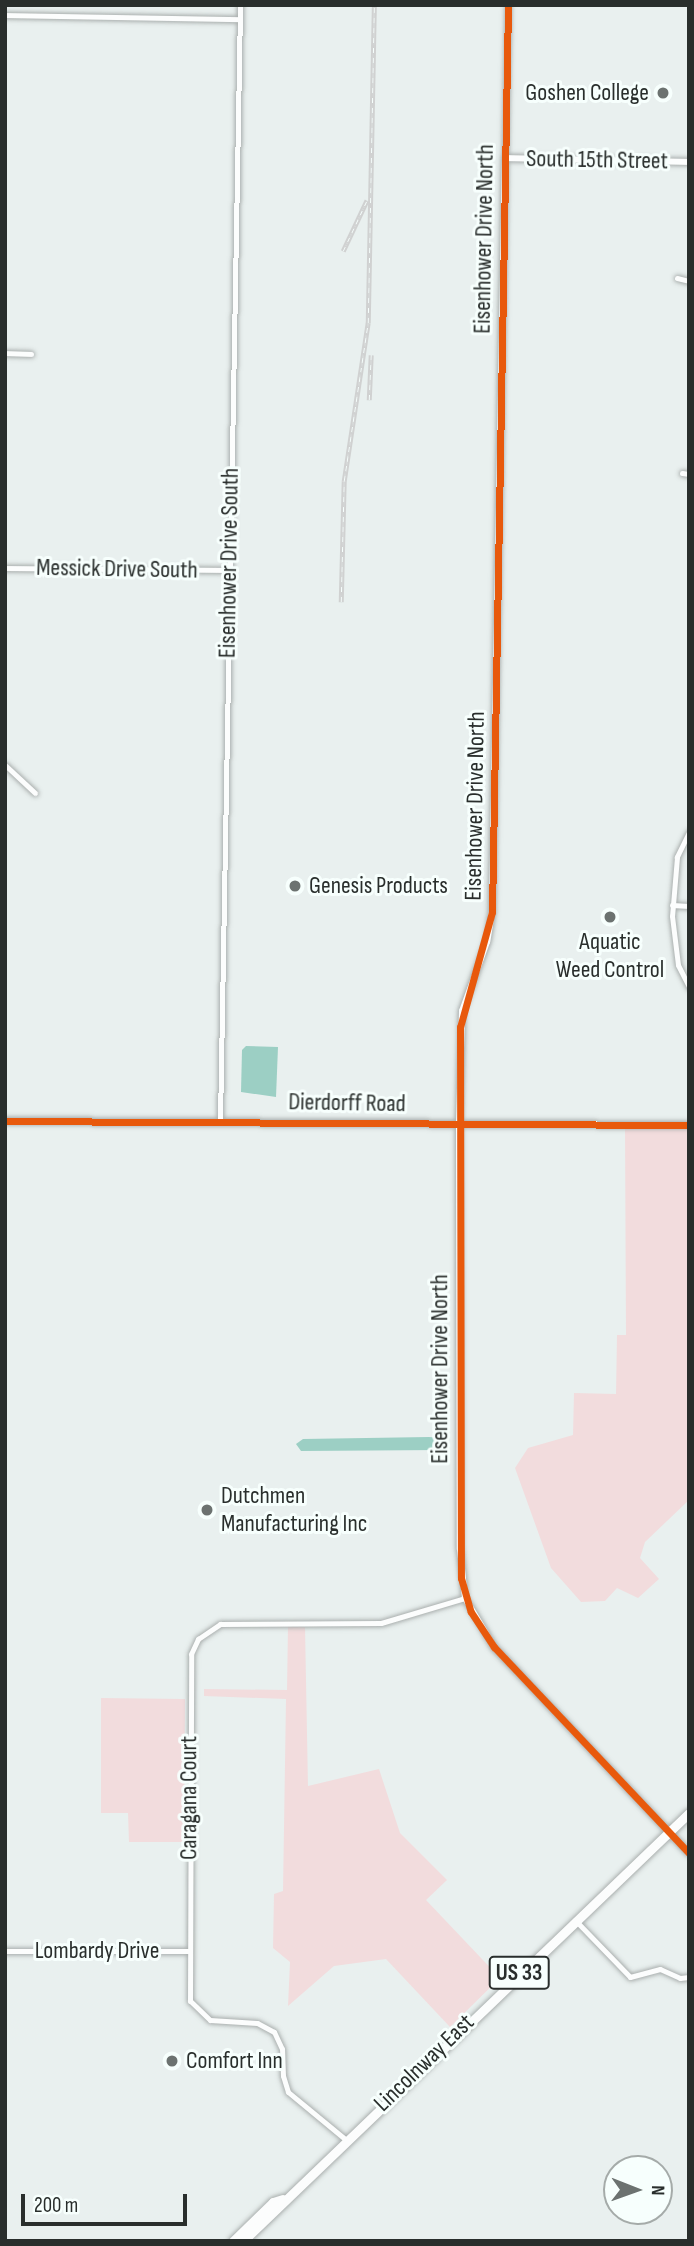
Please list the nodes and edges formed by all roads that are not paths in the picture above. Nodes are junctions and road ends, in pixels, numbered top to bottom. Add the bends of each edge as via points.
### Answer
1 (240, 5) edge
2 (508, 5) edge
3 (5, 15) edge
4 (240, 19) junction
5 (505, 158) junction
6 (689, 162) edge
7 (677, 278) dead end
8 (689, 281) edge
9 (5, 353) edge
10 (32, 354) dead end
11 (5, 568) edge
12 (229, 570) junction
13 (5, 765) edge
14 (35, 793) dead end
15 (689, 832) edge
16 (672, 905) junction
17 (689, 906) edge
18 (689, 988) edge
19 (5, 1121) edge
20 (220, 1121) junction
21 (459, 1124) junction
22 (689, 1125) edge
23 (465, 1598) junction
24 (689, 1813) edge
25 (669, 1832) junction
26 (689, 1853) edge
27 (575, 1920) junction
28 (5, 1951) edge
29 (188, 1951) junction
30 (689, 1977) edge
31 (345, 2139) junction
32 (283, 2199) junction
33 (233, 2241) edge
34 (243, 2241) edge

1 - 4 street, Eisenhower Drive South
2 - 5 street, Eisenhower Drive North
3 - 4 street
4 - 12 street, Eisenhower Drive South
5 - 6 street, South 15th Street
5 - 21 street, Eisenhower Drive North via 492,912 487,942 461,1016
7 - 8 street
9 - 10 street
11 - 12 street, Messick Drive South
12 - 20 street, Eisenhower Drive South
13 - 14 street
15 - 16 street via 677,857
16 - 17 street
16 - 18 street via 676,956
19 - 20 street, Dierdorff Road
20 - 21 street, Dierdorff Road
21 - 22 street, Dierdorff Road
21 - 23 street, Eisenhower Drive North via 460,1549
23 - 25 street, Eisenhower Drive North via 494,1647
23 - 29 street, Caragana Court via 392,1621 232,1622 212,1628 198,1639 190,1664
24 - 25 highway, Lincolnway East / US 33
25 - 26 street, Eisenhower Drive North
25 - 27 highway, Lincolnway East / US 33
27 - 30 street via 630,1977 660,1969
27 - 31 highway, Lincolnway East / US 33
28 - 29 street, Lombardy Drive
29 - 31 street, Caragana Court via 189,1996 196,2011 210,2020 257,2023 274,2032 282,2049 288,2092
31 - 32 highway, Lincolnway East / US 33
32 - 33 highway, Lincolnway East / US 33 via 273,2202
32 - 34 highway, Lincolnway East / US 33

